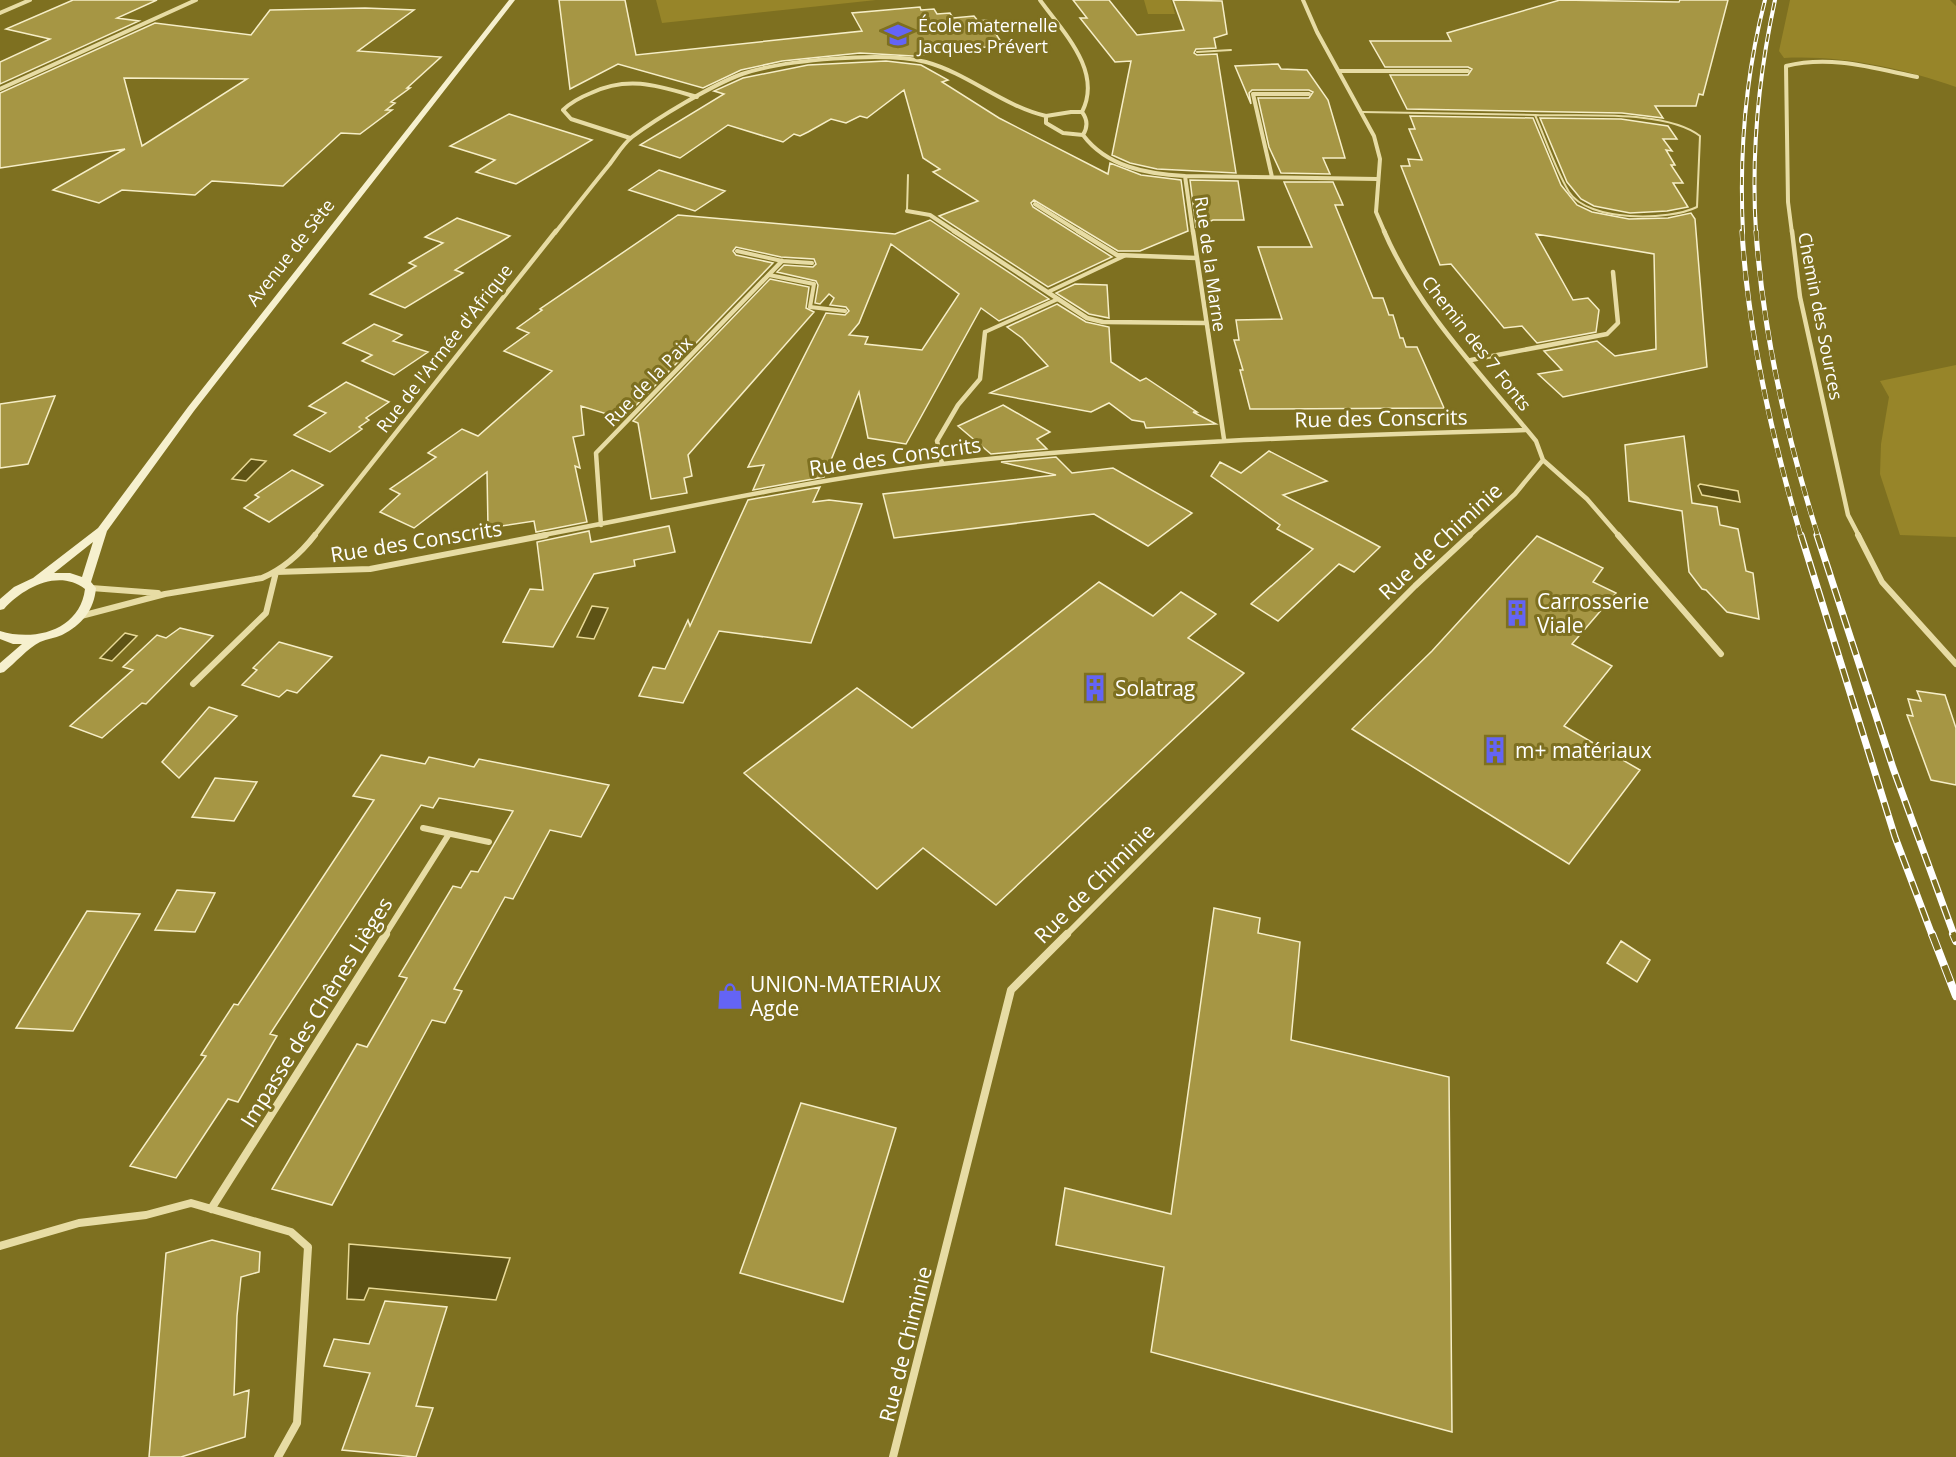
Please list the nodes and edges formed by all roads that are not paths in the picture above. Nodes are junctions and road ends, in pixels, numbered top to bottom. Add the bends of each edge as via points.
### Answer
1 (30, 0) edge
2 (196, 0) edge
3 (512, 0) edge
4 (1040, 0) edge
5 (1303, 0) edge
6 (0, 13) edge
7 (1231, 50) dead end
8 (1197, 52) dead end
9 (1339, 71) junction
10 (1468, 71) dead end
11 (1917, 77) dead end
12 (0, 89) edge
13 (1309, 94) dead end
14 (697, 97) junction
15 (1082, 112) junction
16 (1362, 112) junction
17 (1535, 115) junction
18 (1046, 117) junction
19 (1083, 135) junction
20 (630, 138) junction
21 (908, 175) dead end
22 (1185, 176) junction
23 (1272, 177) junction
24 (1377, 179) junction
25 (1035, 204) dead end
26 (907, 211) joint
27 (737, 251) dead end
28 (1124, 256) junction
29 (1196, 258) junction
30 (782, 261) junction
31 (812, 262) dead end
32 (1613, 272) dead end
33 (769, 275) junction
34 (1048, 292) junction
35 (1058, 299) junction
36 (845, 311) dead end
37 (1206, 323) junction
38 (985, 332) joint
39 (1471, 360) junction
40 (1526, 430) junction
41 (1224, 438) junction
42 (1543, 460) junction
43 (942, 464) junction
44 (601, 525) junction
45 (102, 530) junction
46 (276, 572) junction
47 (34, 583) junction
48 (88, 585) junction
49 (165, 594) junction
50 (0, 606) edge
51 (80, 616) junction
52 (0, 635) edge
53 (37, 638) junction
54 (1721, 654) dead end
55 (1956, 664) edge
56 (0, 669) edge
57 (193, 684) dead end
58 (423, 828) dead end
59 (449, 834) junction
60 (489, 842) dead end
61 (211, 1209) junction
62 (0, 1245) edge
63 (278, 1457) edge
64 (893, 1457) edge

1 - 6 street
2 - 12 street
3 - 45 main road, Avenue de Sète via 191,409
4 - 15 street via 1088,74 1090,97
5 - 9 street, Chemin des 7 Fonts
7 - 8 lane
9 - 10 street
9 - 16 street, Chemin des 7 Fonts
11 - 55 street, Chemin des Sources via 1839,62 1804,60 1786,66 1788,202 1800,297 1848,515 1882,582
13 - 23 street via 1253,94
14 - 18 street via 730,79 758,70 885,57 948,70 1028,112
14 - 20 street
14 - 20 street via 634,80 620,80 562,110 571,119
15 - 18 street
15 - 19 street via 1088,125
16 - 17 lane
16 - 24 street, Chemin des 7 Fonts via 1380,159
17 - 17 lane via 1663,119 1687,126 1700,136 1697,207 1667,216 1604,212 1581,203 1570,194
18 - 19 street via 1046,123 1053,129
19 - 22 street via 1094,148 1127,167
20 - 46 street, Rue de l'Armée d'Afrique via 304,549
21 - 26 lane
22 - 23 street, Rue de la Marne
22 - 29 street, Rue de la Marne
23 - 24 street, Rue de la Marne
24 - 39 street, Chemin des 7 Fonts via 1376,212 1384,237 1423,301
25 - 28 street
26 - 34 street via 930,215
27 - 30 lane
28 - 29 street
28 - 34 lane
29 - 37 street, Rue de la Marne
30 - 31 lane
30 - 33 street, Rue de la Paix
32 - 39 street via 1618,323 1607,334
33 - 36 lane via 814,284 810,307
33 - 44 street, Rue de la Paix via 596,453
34 - 35 street
35 - 37 street via 1088,318 1103,322
35 - 38 lane
37 - 41 street, Rue de la Marne
38 - 43 street via 980,380 958,405 938,441
39 - 40 street, Chemin des 7 Fonts
40 - 41 street, Rue des Conscrits
40 - 42 street, Chemin des 7 Fonts via 1536,441
41 - 43 street, Rue des Conscrits
42 - 54 street, Chemin des 7 Fonts via 1587,499
42 - 64 street, Rue de Chiminie via 1515,494 1415,586 1011,990
43 - 44 street, Rue des Conscrits via 816,483
44 - 46 street, Rue des Conscrits via 370,569
45 - 47 main road, Avenue de Sète
45 - 48 main road, Avenue de Sète
46 - 49 street, Rue de l'Armée d'Afrique via 234,584
46 - 57 street via 266,613
47 - 48 main road via 64,576
47 - 50 main road
48 - 49 street, Rue de l'Armée d'Afrique
48 - 51 main road, Avenue de Sète via 88,606
49 - 51 street, Rue de l'Armée d'Afrique
51 - 53 main road
52 - 53 main road via 12,640
53 - 56 main road
58 - 59 street
59 - 60 street
59 - 61 street, Impasse des Chênes Lièges
61 - 62 street via 191,1203 146,1215 79,1223
61 - 63 street via 291,1232 308,1247 297,1423

